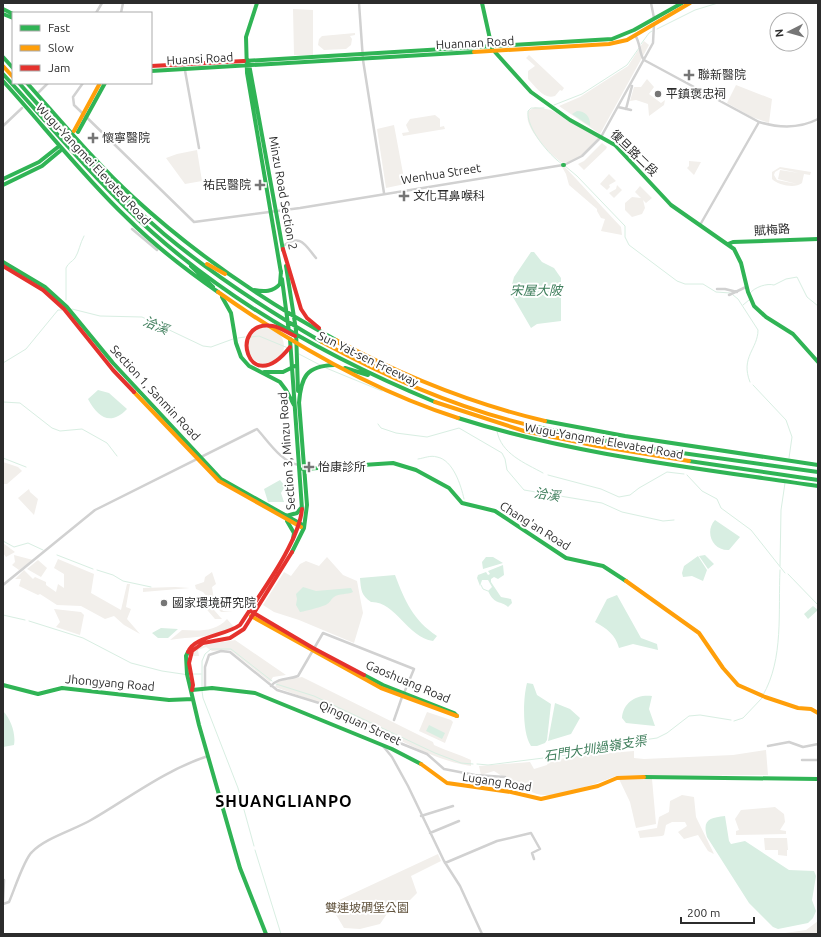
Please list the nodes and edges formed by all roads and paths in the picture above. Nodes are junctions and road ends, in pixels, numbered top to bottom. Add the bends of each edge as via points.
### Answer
1 (102, 3) edge
2 (257, 3) edge
3 (359, 3) edge
4 (482, 3) edge
5 (651, 3) edge
6 (682, 3) edge
7 (690, 3) edge
8 (3, 9) edge
9 (97, 12) edge
10 (12, 14) edge
11 (654, 21) junction
12 (635, 35) junction
13 (570, 45) junction
14 (492, 48) junction
15 (495, 52) junction
16 (3, 57) edge
17 (363, 57) junction
18 (644, 60) junction
19 (248, 61) junction
20 (3, 66) edge
21 (152, 66) edge
22 (249, 66) junction
23 (12, 67) edge
24 (184, 67) junction
25 (152, 71) edge
26 (3, 74) edge
27 (12, 76) edge
28 (3, 81) edge
29 (633, 82) junction
30 (12, 84) edge
31 (12, 84) edge
32 (19, 84) edge
33 (27, 84) edge
34 (47, 84) edge
35 (82, 84) edge
36 (100, 84) edge
37 (104, 84) edge
38 (38, 94) dead end
39 (34, 104) junction
40 (618, 107) junction
41 (22, 108) dead end
42 (626, 109) junction
43 (631, 110) dead end
44 (86, 117) junction
45 (818, 119) edge
46 (759, 122) junction
47 (3, 126) edge
48 (76, 132) dead end
49 (601, 137) junction
50 (73, 147) junction
51 (199, 148) dead end
52 (3, 180) edge
53 (3, 185) edge
54 (384, 193) junction
55 (274, 212) junction
56 (700, 225) junction
57 (132, 229) dead end
58 (818, 239) edge
59 (164, 242) junction
60 (175, 243) junction
61 (728, 244) junction
62 (283, 248) junction
63 (157, 250) dead end
64 (316, 258) dead end
65 (3, 262) edge
66 (3, 266) edge
67 (280, 271) junction
68 (249, 287) junction
69 (746, 287) junction
70 (717, 289) dead end
71 (737, 292) junction
72 (731, 294) dead end
73 (65, 308) junction
74 (287, 311) junction
75 (294, 314) junction
76 (314, 324) junction
77 (296, 330) joint
78 (304, 337) junction
79 (290, 347) junction
80 (818, 362) edge
81 (297, 365) junction
82 (292, 368) junction
83 (255, 369) junction
84 (398, 378) junction
85 (395, 385) junction
86 (297, 404) junction
87 (199, 458) junction
88 (299, 465) junction
89 (818, 465) edge
90 (304, 470) junction
91 (818, 472) edge
92 (818, 480) edge
93 (818, 486) edge
94 (302, 507) junction
95 (286, 518) junction
96 (301, 526) junction
97 (292, 543) junction
98 (3, 585) edge
99 (251, 614) junction
100 (313, 649) junction
101 (3, 685) edge
102 (271, 686) junction
103 (205, 688) junction
104 (192, 690) junction
105 (403, 695) junction
106 (193, 699) junction
107 (818, 713) edge
108 (394, 720) dead end
109 (818, 744) edge
110 (382, 746) junction
111 (768, 746) dead end
112 (208, 756) junction
113 (802, 760) dead end
114 (818, 760) edge
115 (505, 777) dead end
116 (817, 779) edge
117 (454, 806) dead end
118 (421, 816) junction
119 (459, 821) dead end
120 (430, 833) junction
121 (534, 859) dead end
122 (445, 863) junction
123 (4, 880) dead end
124 (3, 903) edge
125 (266, 934) edge
126 (482, 934) edge

1 - 9 street
2 - 19 main road via 246,36
3 - 17 street
4 - 14 main road
5 - 11 street
6 - 11 main road, Huannan Road
7 - 11 main road, Huannan Road
8 - 10 main road
11 - 12 main road, Huannan Road
11 - 13 main road, Huannan Road via 619,38
11 - 18 street via 653,43
12 - 13 main road, Huannan Road via 614,44
12 - 18 street
13 - 14 main road, Huannan Road
13 - 15 main road, Huannan Road
14 - 15 street
14 - 17 main road, Huannan Road
15 - 17 main road, Huannan Road
15 - 49 main road via 531,92 570,120
16 - 23 main road
17 - 19 main road, Huannan Road
17 - 22 main road, Huannan Road
17 - 54 street
18 - 29 street
18 - 46 street
19 - 22 main road
19 - 24 main road, Huansi Road
20 - 27 main road
21 - 24 main road, Huansi Road
22 - 24 main road, Huansi Road
22 - 55 main road, Minzu Road Section 2
24 - 25 main road, Huansi Road
24 - 51 street
26 - 30 main road, Sun Yat-sen Freeway
28 - 93 main road, Wugu-Yangmei Elevated Road via 92,181 142,232 180,264 267,326 376,387 438,412 520,436 611,454
29 - 40 street, 復旦路二段
29 - 42 street
31 - 39 main road, Sun Yat-sen Freeway
32 - 39 main road, Sun Yat-sen Freeway
33 - 89 main road, Wugu-Yangmei Elevated Road via 132,196 191,247 289,314 382,362 482,402 563,424 617,435
34 - 38 street
35 - 44 street via 72,101
36 - 44 main road
37 - 44 main road
39 - 50 main road, Sun Yat-sen Freeway
39 - 50 main road, Sun Yat-sen Freeway via 63,132
40 - 42 street
40 - 49 street, 復旦路二段
41 - 47 street
42 - 43 street
44 - 48 main road
44 - 55 street, Wenhua Street via 194,222
45 - 46 street via 791,127
46 - 56 street
49 - 54 street, Wenhua Street via 582,156 563,165
49 - 56 main road, 復旦路二段 via 615,145 671,205
50 - 59 main road, Sun Yat-sen Freeway via 112,193
50 - 60 main road, Sun Yat-sen Freeway
52 - 53 main road via 59,149 42,166
54 - 55 street, Wenhua Street
55 - 62 main road, Minzu Road Section 2
55 - 67 main road, Section 3, Minzu Road
56 - 61 main road, 復旦路二段
57 - 63 street
58 - 61 main road, 賦梅路
59 - 78 main road, Sun Yat-sen Freeway via 228,291
59 - 83 main road via 211,284 227,303 235,322 241,357
60 - 68 main road
60 - 78 main road, Sun Yat-sen Freeway
61 - 69 main road, 復旦路二段 via 739,255
62 - 64 street via 298,240 306,244
62 - 75 main road, Minzu Road Section 2
62 - 76 main road via 301,309
65 - 73 main road, Section 1, Sanmin Road via 45,287
66 - 73 main road, Section 1, Sanmin Road via 44,290
67 - 68 main road via 280,284 273,290 262,291
67 - 74 main road, Section 3, Minzu Road
68 - 74 main road
69 - 71 street
69 - 80 main road via 758,311 796,338
70 - 71 street
71 - 72 street
73 - 87 main road, Section 1, Sanmin Road via 113,370
74 - 75 main road
74 - 79 main road, Section 3, Minzu Road
75 - 76 main road
75 - 77 main road, Minzu Road Section 2
76 - 84 main road via 353,353
77 - 81 main road, Section 3, Minzu Road
78 - 79 main road via 275,326 262,326 250,333 245,345 249,358 260,366 274,366
78 - 84 main road, Sun Yat-sen Freeway
78 - 85 main road, Sun Yat-sen Freeway
79 - 82 main road, Section 3, Minzu Road
81 - 82 main road
81 - 86 main road, Section 3, Minzu Road
82 - 83 main road via 267,374
82 - 86 main road, Section 3, Minzu Road
83 - 86 main road via 278,381
84 - 91 main road, Sun Yat-sen Freeway via 431,394 522,424 593,439
85 - 86 main road via 347,368 324,366 304,376 300,383
85 - 92 main road, Sun Yat-sen Freeway via 427,399 522,430 666,458
86 - 88 main road, Section 3, Minzu Road
86 - 90 main road, Section 3, Minzu Road
87 - 88 street via 257,429 280,455 292,464
87 - 95 main road, Section 1, Sanmin Road via 219,482
87 - 98 street via 95,510
88 - 90 main road
88 - 94 main road, Section 3, Minzu Road
90 - 96 main road, Section 3, Minzu Road via 307,505
90 - 107 main road, Chang'an Road via 393,463 416,470 449,488 462,503 495,511 566,558 610,570 699,633 738,685 765,697
94 - 95 main road via 297,513
94 - 96 main road, Section 3, Minzu Road
95 - 96 main road, Section 1, Sanmin Road
95 - 97 main road via 294,532
96 - 97 main road, Section 3, Minzu Road
96 - 99 main road, Section 3, Minzu Road via 296,546
97 - 99 main road, Section 3, Minzu Road
99 - 100 main road, Gaoshuang Road
99 - 104 main road, Section 3, Minzu Road via 244,629 234,637 205,642 194,648 189,658
99 - 104 main road, Section 3, Minzu Road via 234,631 198,640 192,645 186,657 187,675
100 - 102 street via 298,676 282,678
100 - 105 main road, Gaoshuang Road via 381,688
100 - 105 street via 323,633 414,669
101 - 106 main road, Jhongyang Road via 38,694 62,688 169,700
102 - 103 street, Qingquan Street via 230,652 221,651 213,652 206,659
102 - 115 street, Qingquan Street via 364,723 390,739 427,754 444,769
103 - 104 main road, Lugang Road
103 - 110 main road, Lugang Road via 256,693
104 - 106 main road, Section 3, Minzu Road
105 - 105 main road, Gaoshuang Road via 458,716 454,713
105 - 108 street
106 - 112 main road, Section 3, Minzu Road
109 - 111 street via 803,747 788,742
110 - 116 main road, Lugang Road via 414,760 447,783 541,799 598,786 617,778
110 - 118 street via 395,763
112 - 124 street via 194,760 153,781 90,820 31,852 9,902
112 - 125 main road, Section 3, Minzu Road via 235,852
113 - 114 street
117 - 118 street
118 - 120 street
119 - 120 street
120 - 122 street
121 - 122 street via 532,853 540,849 531,833 497,840
122 - 126 street via 460,886
123 - 124 street

